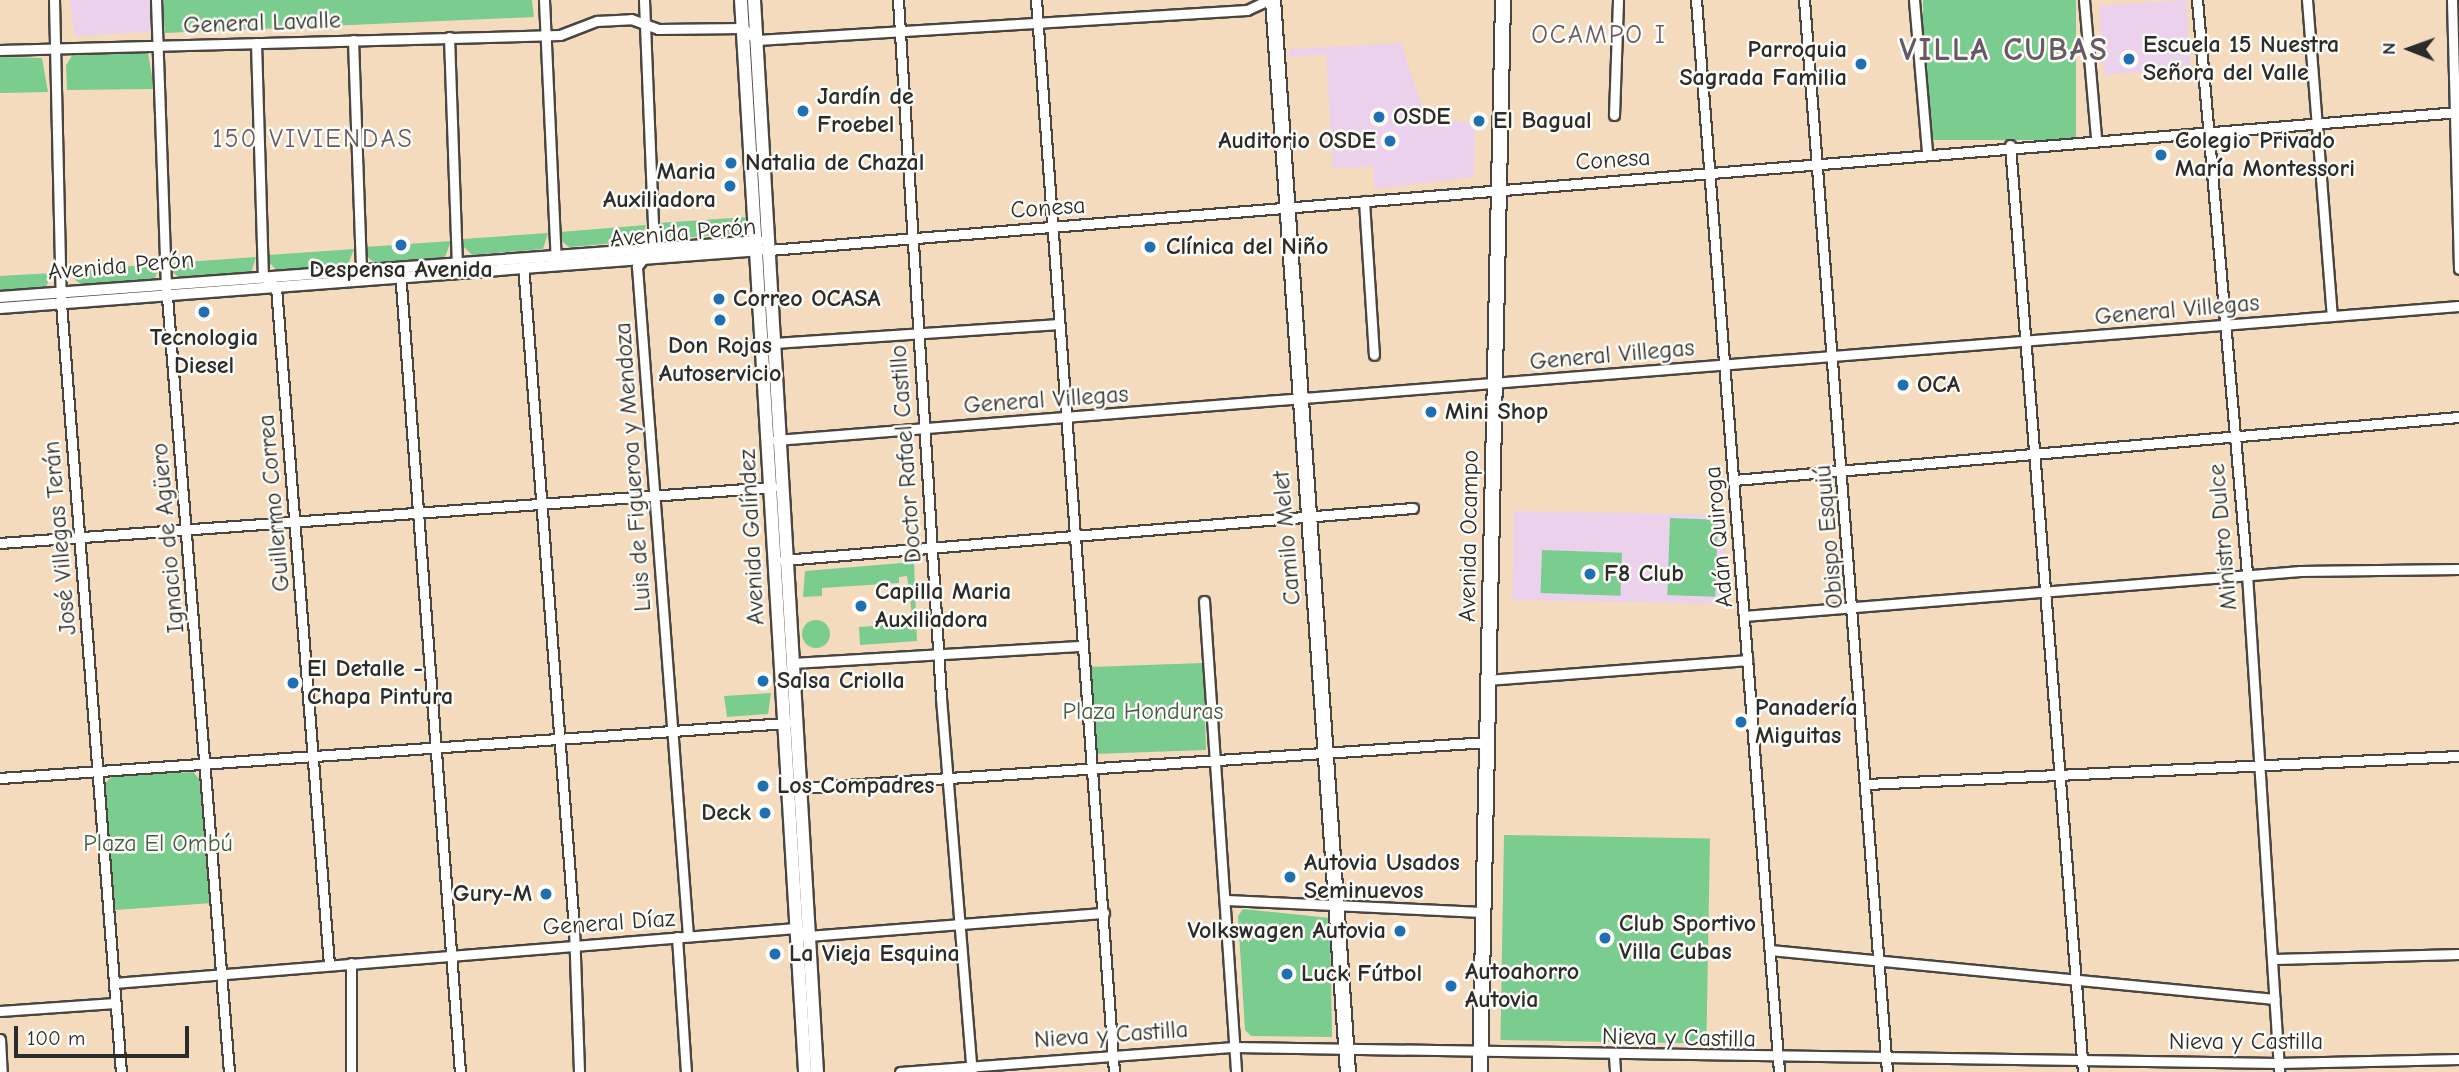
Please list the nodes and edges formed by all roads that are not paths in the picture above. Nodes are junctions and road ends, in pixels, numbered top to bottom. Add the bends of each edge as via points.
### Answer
1 (54, 0) edge
2 (156, 0) edge
3 (544, 0) edge
4 (644, 0) edge
5 (741, 0) edge
6 (754, 0) edge
7 (898, 0) edge
8 (1036, 0) edge
9 (1270, 0) edge
10 (1503, 0) edge
11 (1618, 0) edge
12 (1696, 0) edge
13 (1804, 0) edge
14 (1914, 0) edge
15 (2084, 0) edge
16 (2197, 0) edge
17 (2307, 0) edge
18 (2452, 0) edge
19 (646, 25) junction
20 (1038, 26) junction
21 (743, 28) junction
22 (900, 33) junction
23 (548, 36) junction
24 (449, 37) junction
25 (353, 40) junction
26 (757, 40) junction
27 (256, 43) junction
28 (157, 46) junction
29 (56, 49) junction
30 (0, 50) edge
31 (2457, 113) edge
32 (1614, 115) dead end
33 (2318, 124) junction
34 (2208, 133) junction
35 (2096, 138) junction
36 (2010, 145) junction
37 (1927, 152) junction
38 (1817, 161) junction
39 (1709, 173) junction
40 (1499, 187) junction
41 (1364, 201) junction
42 (1285, 209) junction
43 (1054, 227) junction
44 (910, 236) junction
45 (653, 245) junction
46 (760, 246) junction
47 (644, 258) junction
48 (555, 259) junction
49 (457, 261) junction
50 (523, 262) junction
51 (361, 268) junction
52 (2459, 269) edge
53 (400, 271) junction
54 (263, 276) junction
55 (276, 287) junction
56 (167, 289) junction
57 (0, 297) edge
58 (62, 298) junction
59 (2459, 306) edge
60 (0, 308) edge
61 (2332, 316) junction
62 (1059, 324) junction
63 (2225, 325) junction
64 (917, 334) junction
65 (2028, 341) junction
66 (774, 343) junction
67 (1374, 355) dead end
68 (1833, 356) junction
69 (1724, 365) junction
70 (1495, 384) junction
71 (1299, 400) junction
72 (2459, 417) edge
73 (1066, 418) junction
74 (924, 429) junction
75 (2234, 433) junction
76 (773, 441) junction
77 (2037, 449) junction
78 (1842, 467) junction
79 (1734, 480) junction
80 (776, 487) junction
81 (654, 497) junction
82 (540, 505) junction
83 (1413, 508) dead end
84 (417, 514) junction
85 (1308, 517) junction
86 (295, 524) junction
87 (187, 532) junction
88 (1075, 536) junction
89 (79, 539) junction
90 (0, 543) edge
91 (932, 546) junction
92 (780, 560) junction
93 (2459, 569) edge
94 (2247, 574) junction
95 (2049, 593) junction
96 (1204, 601) dead end
97 (1854, 608) junction
98 (1744, 616) junction
99 (1083, 646) junction
100 (938, 654) junction
101 (1747, 660) junction
102 (793, 663) junction
103 (1488, 680) junction
104 (790, 723) junction
105 (674, 733) junction
106 (560, 742) junction
107 (1487, 742) junction
108 (437, 750) junction
109 (1327, 750) junction
110 (2459, 756) edge
111 (1218, 758) junction
112 (313, 761) junction
113 (2260, 764) junction
114 (205, 765) junction
115 (1093, 767) junction
116 (98, 771) junction
117 (2063, 774) junction
118 (947, 777) junction
119 (0, 778) edge
120 (1867, 784) junction
121 (800, 788) junction
122 (1226, 900) junction
123 (1338, 904) junction
124 (1483, 912) junction
125 (1104, 913) junction
126 (960, 923) junction
127 (796, 928) junction
128 (688, 936) junction
129 (809, 936) junction
130 (677, 937) junction
131 (573, 945) junction
132 (1770, 950) junction
133 (2459, 954) edge
134 (452, 955) junction
135 (1879, 957) junction
136 (2272, 959) junction
137 (351, 964) junction
138 (329, 965) junction
139 (222, 975) junction
140 (2076, 978) junction
141 (114, 983) junction
142 (2275, 999) junction
143 (115, 1003) junction
144 (0, 1012) edge
145 (0, 1039) edge
146 (1234, 1047) junction
147 (1346, 1051) junction
148 (1113, 1053) junction
149 (1479, 1054) junction
150 (1614, 1056) junction
151 (1778, 1058) junction
152 (1886, 1059) junction
153 (2459, 1059) edge
154 (2082, 1060) junction
155 (2279, 1068) edge
156 (972, 1069) edge
157 (2, 1072) edge
158 (121, 1072) edge
159 (229, 1072) edge
160 (351, 1072) edge
161 (460, 1072) edge
162 (579, 1072) edge
163 (686, 1072) edge
164 (805, 1072) edge
165 (817, 1072) edge
166 (900, 1072) edge
167 (1114, 1072) edge
168 (1236, 1072) edge
169 (1348, 1072) edge
170 (1480, 1072) edge
171 (1615, 1072) edge
172 (1779, 1072) edge
173 (1887, 1072) edge
174 (2083, 1072) edge

1 - 29 street, José Villegas Terán
2 - 28 street, Ignacio de Agüero
3 - 23 street
4 - 19 street
5 - 21 main road, Avenida Galíndez
6 - 26 main road, Avenida Galíndez
7 - 22 street, Doctor Rafael Castillo
8 - 20 street
9 - 20 street via 1247,10
9 - 42 main road, Camilo Melet
10 - 40 main road, Avenida Ocampo
11 - 32 street
12 - 39 street, Adán Quiroga
13 - 38 street, Obispo Esquiú
14 - 37 street
15 - 35 street
16 - 34 street, Ministro Dulce
17 - 33 street
18 - 31 street
19 - 21 street, General Lavalle
19 - 23 street, General Lavalle via 631,19 597,21
19 - 45 street
20 - 22 street
20 - 43 street
21 - 26 street
21 - 46 main road, Avenida Galíndez
22 - 26 street
22 - 44 street, Doctor Rafael Castillo
23 - 24 street, General Lavalle
23 - 48 street
24 - 25 street, General Lavalle
24 - 49 street
25 - 27 street, General Lavalle
25 - 51 street
26 - 46 main road, Avenida Galíndez
27 - 28 street, General Lavalle
27 - 54 street
28 - 29 street, General Lavalle
28 - 56 street, Ignacio de Agüero
29 - 30 street, General Lavalle
29 - 58 street, José Villegas Terán
31 - 33 street, Conesa
31 - 52 street
33 - 34 street, Conesa
33 - 61 street
34 - 35 street, Conesa
34 - 63 street, Ministro Dulce
35 - 36 street, Conesa
36 - 37 street, Conesa
36 - 65 street
37 - 38 street, Conesa
38 - 39 street, Conesa
38 - 68 street, Obispo Esquiú
39 - 40 street, Conesa
39 - 69 street, Adán Quiroga
40 - 41 street, Conesa
40 - 70 main road, Avenida Ocampo
41 - 42 street, Conesa
41 - 67 street
42 - 43 street, Conesa
42 - 71 main road, Camilo Melet
43 - 44 street, Conesa
43 - 62 street
44 - 46 street, Conesa
44 - 64 street, Doctor Rafael Castillo
45 - 46 street, Avenida Perón
45 - 47 street, Luis de Figueroa y Mendoza
45 - 48 street, Avenida Perón
46 - 47 street, Avenida Perón
46 - 66 main road, Avenida Galíndez
46 - 76 main road, Avenida Galíndez
47 - 48 street, Avenida Perón
47 - 81 street, Luis de Figueroa y Mendoza via 637,267
48 - 50 street, Avenida Perón
49 - 50 street, Avenida Perón
49 - 53 street, Avenida Perón
50 - 53 street, Avenida Perón
50 - 82 street
51 - 53 street, Avenida Perón
51 - 54 street, Avenida Perón
53 - 55 street, Avenida Perón
53 - 84 street
54 - 55 street
54 - 56 street, Avenida Perón
55 - 56 street, Avenida Perón
55 - 86 street, Guillermo Correa
56 - 58 street, Avenida Perón
56 - 87 street, Ignacio de Agüero
57 - 58 street, Avenida Perón
58 - 60 street, Avenida Perón
58 - 89 street, José Villegas Terán
59 - 61 street, General Villegas
61 - 63 street, General Villegas
62 - 64 street
62 - 73 street
63 - 65 street, General Villegas
63 - 75 street, Ministro Dulce
64 - 66 street
64 - 74 street, Doctor Rafael Castillo
65 - 68 street, General Villegas
65 - 77 street
66 - 76 main road, Avenida Galíndez
68 - 69 street, General Villegas
68 - 78 street, Obispo Esquiú
69 - 70 street, General Villegas
69 - 79 street, Adán Quiroga
70 - 71 street, General Villegas
70 - 103 main road, Avenida Ocampo
71 - 73 street, General Villegas
71 - 85 main road, Camilo Melet
72 - 75 street
73 - 74 street, General Villegas
73 - 88 street
74 - 76 street, General Villegas
74 - 91 street, Doctor Rafael Castillo
75 - 77 street
75 - 94 street, Ministro Dulce
76 - 80 main road, Avenida Galíndez
77 - 78 street
77 - 95 street
78 - 79 street
78 - 97 street, Obispo Esquiú
79 - 98 street, Adán Quiroga
80 - 81 street
80 - 92 main road, Avenida Galíndez
81 - 82 street
81 - 105 street, Luis de Figueroa y Mendoza
82 - 84 street
82 - 106 street
83 - 85 street
84 - 86 street
84 - 108 street
85 - 88 street
85 - 109 main road, Camilo Melet
86 - 87 street
86 - 112 street, Guillermo Correa
87 - 89 street
87 - 114 street, Ignacio de Agüero
88 - 91 street
88 - 99 street
89 - 90 street
89 - 116 street, José Villegas Terán
91 - 92 street
91 - 100 street, Doctor Rafael Castillo
92 - 102 main road, Avenida Galíndez
92 - 104 main road, Avenida Galíndez
93 - 94 street
94 - 95 street
94 - 113 street, Ministro Dulce
95 - 97 street
95 - 117 street
96 - 111 street
97 - 98 street
97 - 120 street, Obispo Esquiú
98 - 101 street, Adán Quiroga
99 - 100 street
99 - 115 street
100 - 102 street
100 - 118 street, Doctor Rafael Castillo
101 - 103 street
101 - 132 street, Adán Quiroga
102 - 104 main road, Avenida Galíndez
103 - 107 main road, Avenida Ocampo
104 - 105 street
104 - 121 main road, Avenida Galíndez
104 - 127 main road, Avenida Galíndez
105 - 106 street
105 - 128 street, Luis de Figueroa y Mendoza
106 - 108 street
106 - 131 street
107 - 109 street
107 - 124 main road, Avenida Ocampo
108 - 112 street
108 - 134 street
109 - 111 street
109 - 123 main road, Camilo Melet
110 - 113 street
111 - 115 street
111 - 122 street
112 - 114 street
112 - 138 street, Guillermo Correa
113 - 117 street
113 - 136 street, Ministro Dulce
114 - 116 street
114 - 139 street, Ignacio de Agüero
115 - 118 street
115 - 125 street
116 - 119 street
116 - 141 street, José Villegas Terán
117 - 120 street
117 - 140 street
118 - 121 street
118 - 126 street, Doctor Rafael Castillo
120 - 135 street, Obispo Esquiú
121 - 129 main road, Avenida Galíndez
122 - 123 street
122 - 146 street
123 - 124 street
123 - 147 main road, Camilo Melet
124 - 149 main road, Avenida Ocampo
125 - 126 street
125 - 148 street
126 - 129 street
126 - 156 street, Doctor Rafael Castillo
127 - 128 street, General Díaz
127 - 129 street
127 - 164 main road, Avenida Galíndez
128 - 130 street, General Díaz
129 - 165 main road, Avenida Galíndez
130 - 131 street, General Díaz
130 - 163 street
131 - 134 street, General Díaz
131 - 162 street
132 - 135 street
132 - 151 street, Adán Quiroga
133 - 136 street
134 - 137 street, General Díaz
134 - 161 street
135 - 140 street
135 - 152 street, Obispo Esquiú
136 - 142 street, Ministro Dulce
137 - 138 street, General Díaz
137 - 160 street
138 - 139 street, General Díaz
139 - 141 street, General Díaz
139 - 159 street, Ignacio de Agüero
140 - 142 street
140 - 154 street
141 - 143 street, José Villegas Terán
142 - 155 street, Ministro Dulce
143 - 144 street
143 - 158 street, José Villegas Terán
145 - 157 street
146 - 147 street, Nieva y Castilla
146 - 148 street, Nieva y Castilla
146 - 168 street
147 - 149 street, Nieva y Castilla
147 - 169 main road, Camilo Melet
148 - 156 street, Nieva y Castilla
148 - 167 street
149 - 150 street, Nieva y Castilla
149 - 170 main road, Avenida Ocampo
150 - 151 street, Nieva y Castilla
150 - 171 street
151 - 152 street, Nieva y Castilla
151 - 172 street, Adán Quiroga
152 - 154 street, Nieva y Castilla
152 - 173 street, Obispo Esquiú
153 - 155 street, Nieva y Castilla
154 - 155 street, Nieva y Castilla
154 - 174 street
156 - 166 street, Nieva y Castilla

